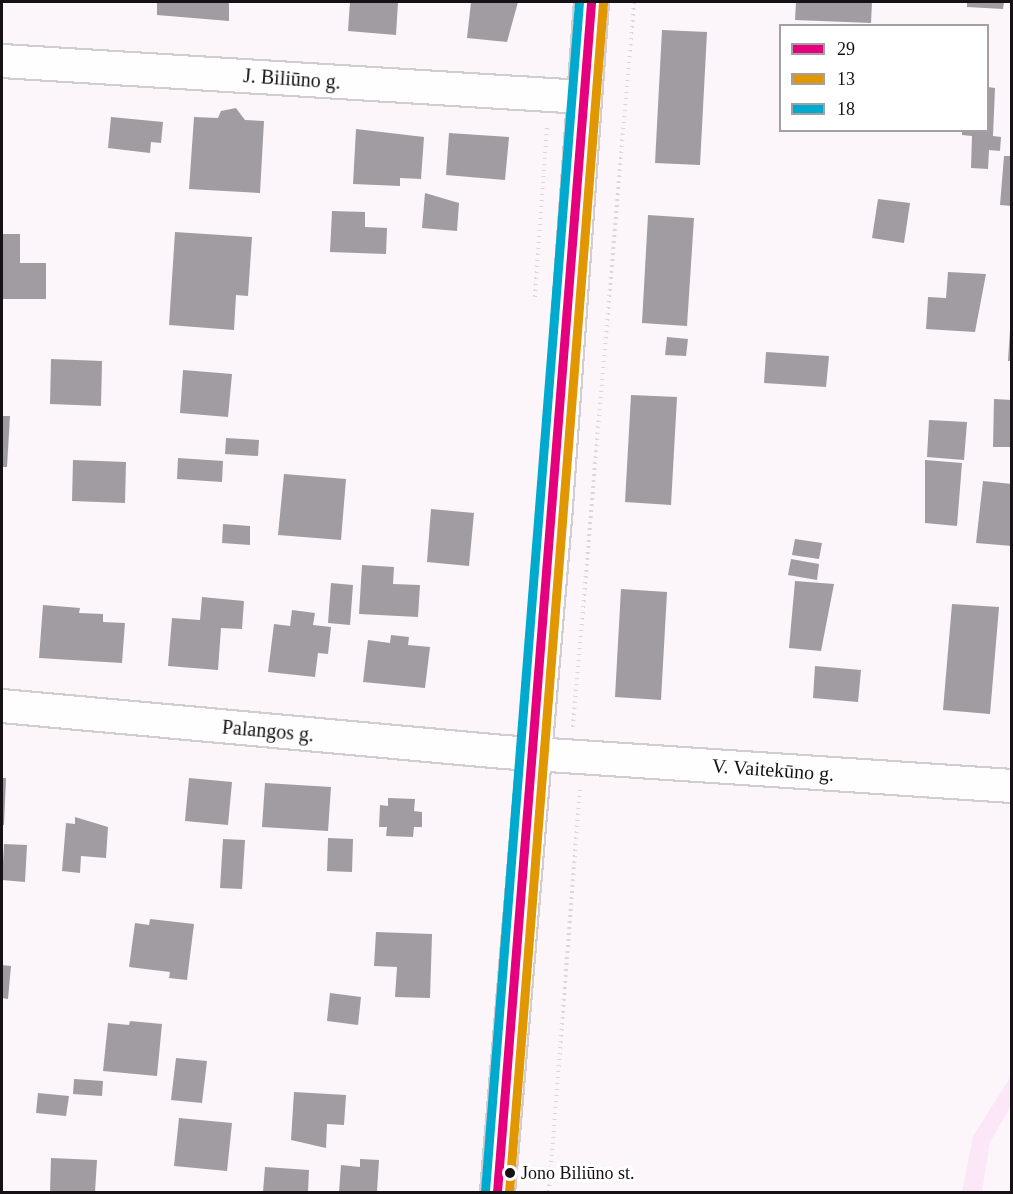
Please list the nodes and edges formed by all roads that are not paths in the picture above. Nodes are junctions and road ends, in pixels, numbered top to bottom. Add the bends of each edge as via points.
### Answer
1 (591, 2) edge
2 (2, 61) edge
3 (583, 97) junction
4 (2, 706) edge
5 (534, 754) junction
6 (1011, 786) edge
7 (496, 1192) edge

1 - 3 main road
2 - 3 street, J. Biliūno g.
3 - 5 main road
4 - 5 street, Palangos g.
5 - 6 street, V. Vaitekūno g.
5 - 7 main road

